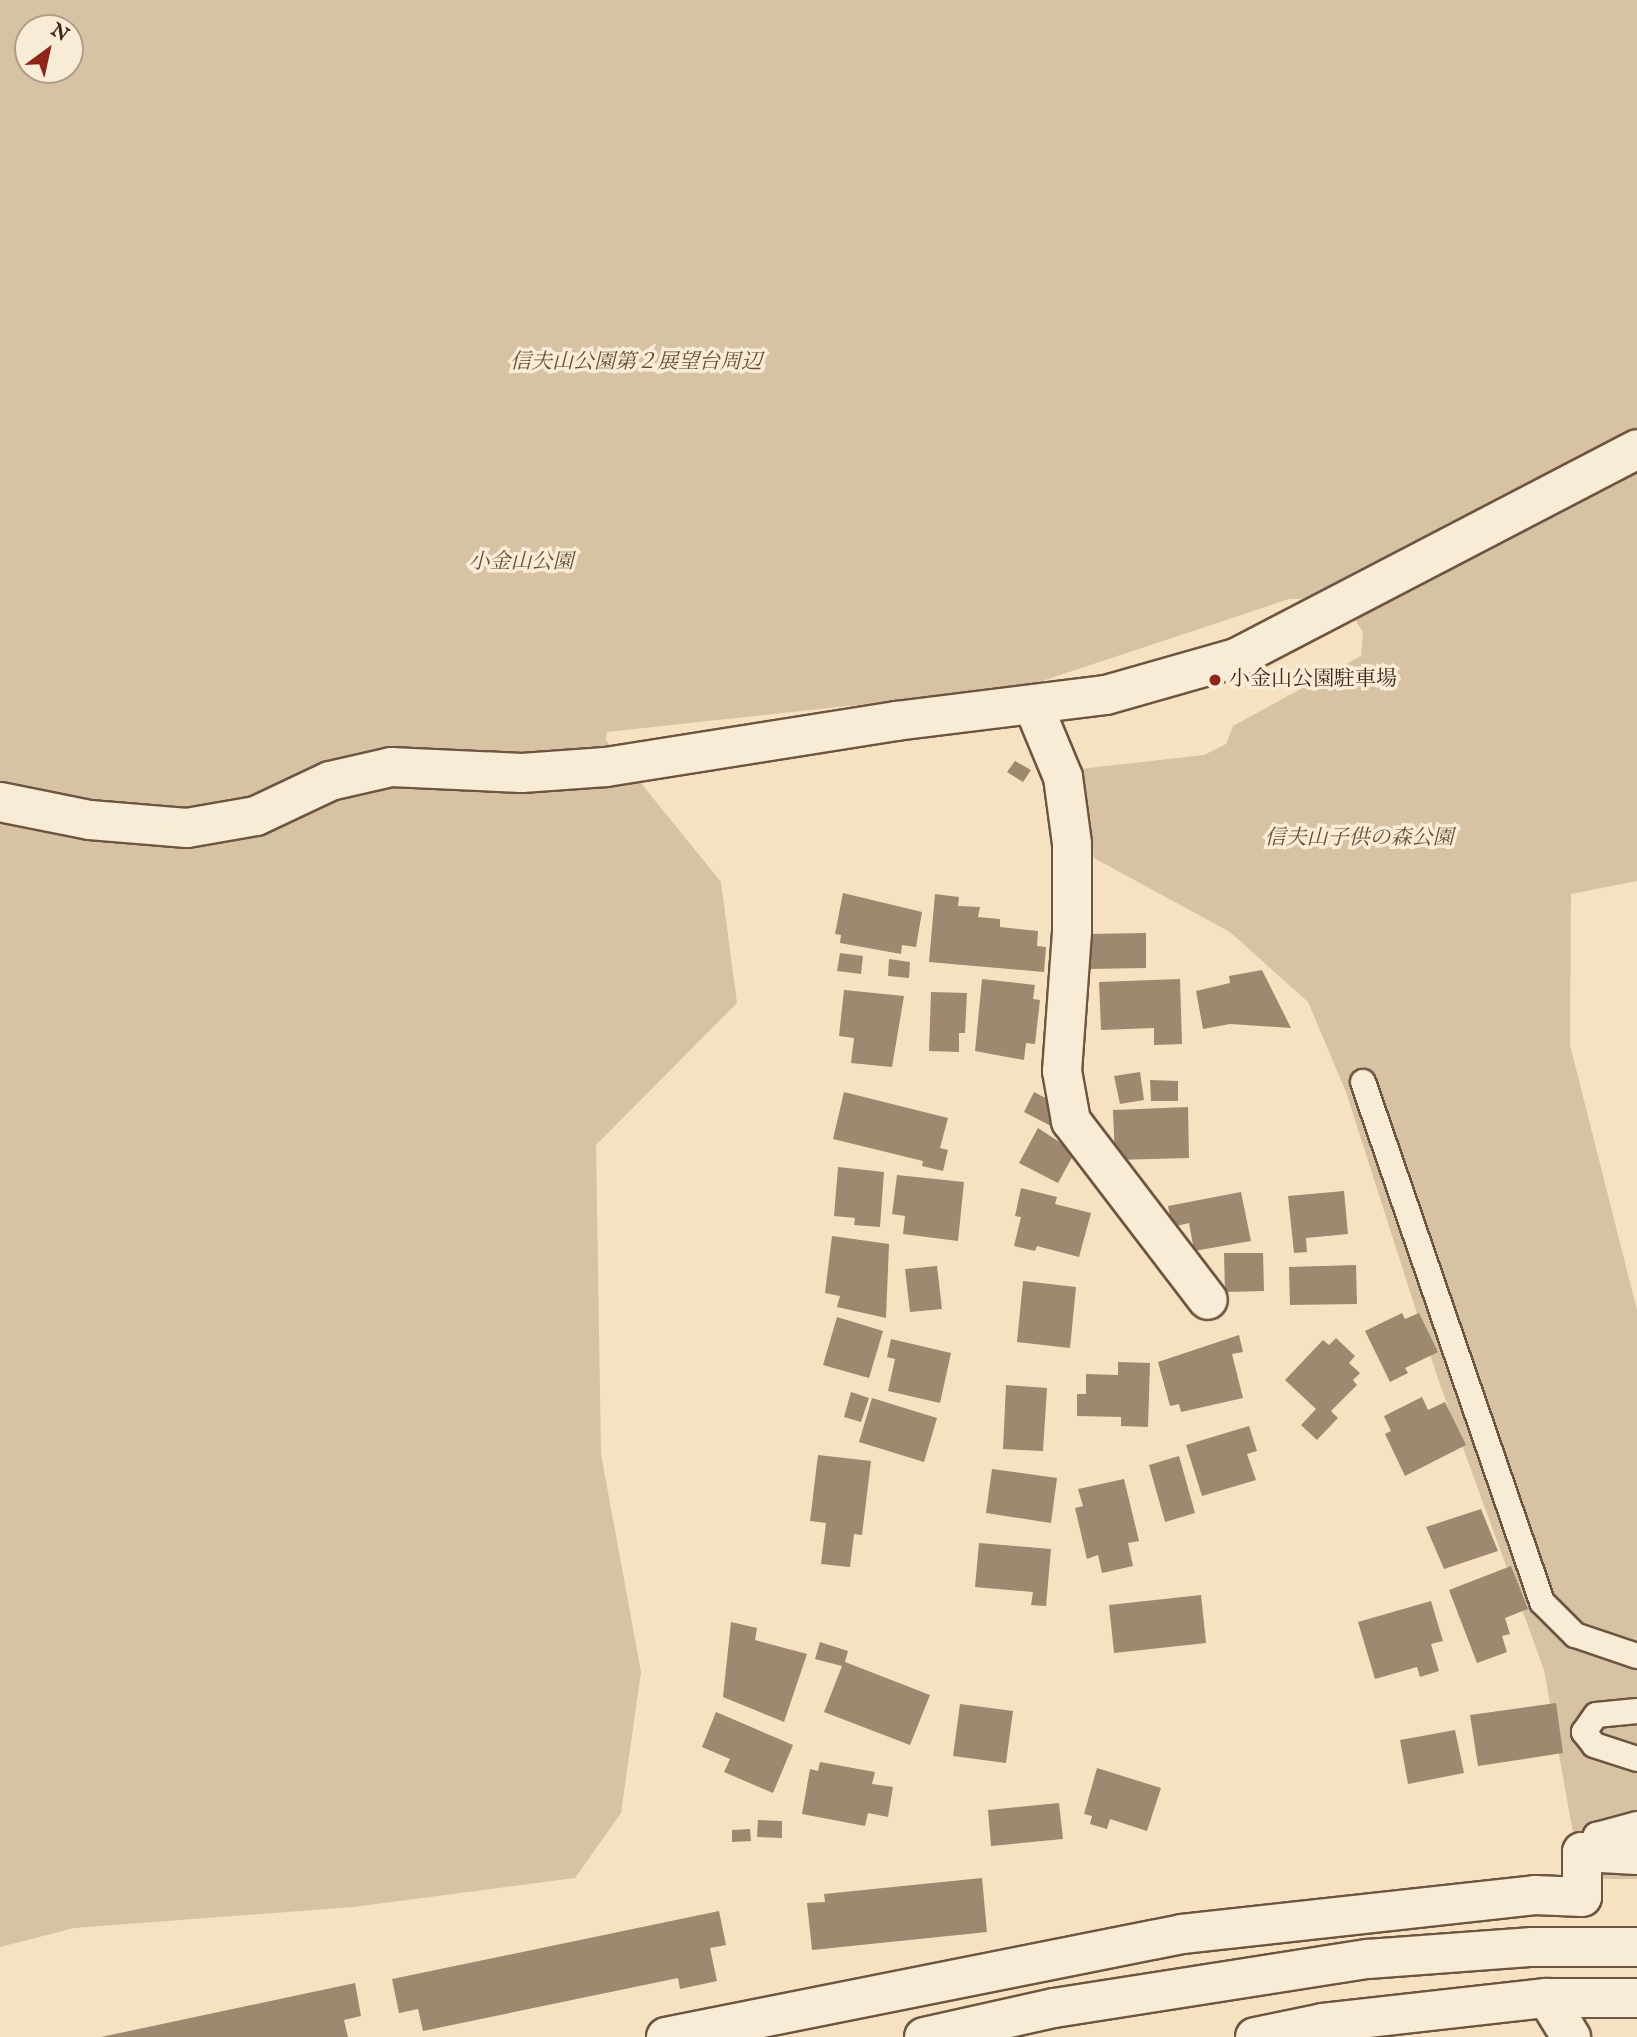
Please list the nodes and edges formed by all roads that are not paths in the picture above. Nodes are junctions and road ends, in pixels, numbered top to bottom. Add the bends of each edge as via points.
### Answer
1 (1637, 449) edge
2 (1033, 705) junction
3 (0, 802) edge
4 (1363, 1082) dead end
5 (1208, 1300) dead end
6 (1637, 1656) edge
7 (1637, 1711) edge
8 (1637, 1759) edge
9 (1637, 1824) edge
10 (1637, 1855) edge
11 (1582, 1897) junction
12 (1637, 1947) edge
13 (1547, 1998) junction
14 (1637, 1998) edge
15 (1327, 2030) edge
16 (666, 2037) edge
17 (924, 2037) edge
18 (1255, 2037) edge
19 (1571, 2037) edge

1 - 2 street via 1236,657 1106,695
2 - 3 street via 896,721 606,766 522,773 391,767 330,781 256,816 187,828 90,820
2 - 5 street via 1063,777 1072,844 1072,932 1062,1071 1071,1121
4 - 6 lane via 1542,1602 1575,1635
7 - 8 lane via 1596,1715 1584,1732 1594,1745
9 - 11 lane via 1596,1835 1587,1854
10 - 11 street via 1582,1853
11 - 16 street via 1535,1895 1182,1934
12 - 17 street via 1533,1947 1368,1959 1054,2008
13 - 14 street
13 - 15 street
13 - 19 street
15 - 18 street

